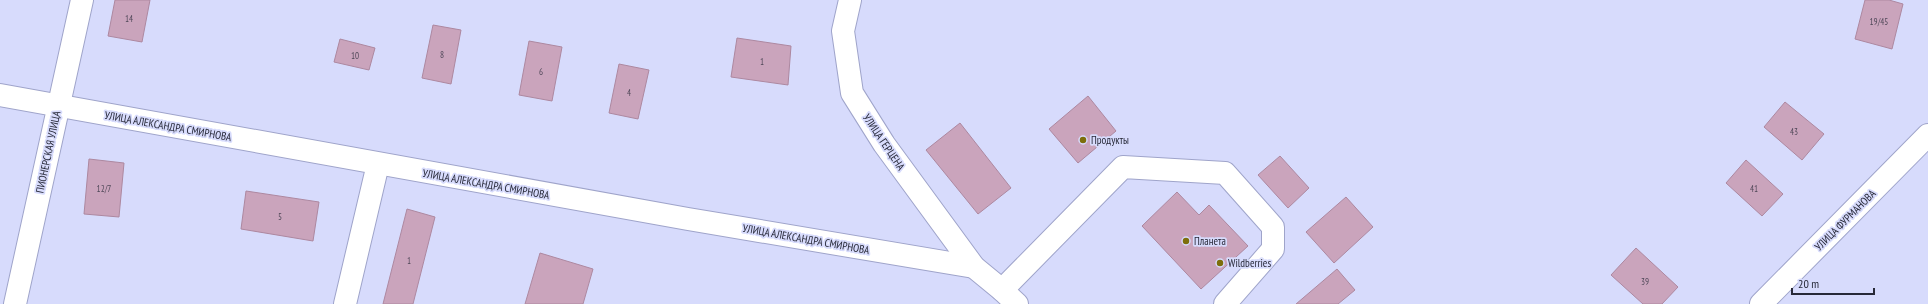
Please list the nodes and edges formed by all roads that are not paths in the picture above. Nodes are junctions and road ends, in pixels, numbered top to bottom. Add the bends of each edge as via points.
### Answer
1 (82, 0) edge
2 (850, 0) edge
3 (0, 96) edge
4 (58, 106) junction
5 (1928, 135) edge
6 (378, 164) junction
7 (974, 267) junction
8 (1010, 297) edge
9 (15, 304) edge
10 (345, 304) edge
11 (1225, 304) edge
12 (1761, 304) edge

1 - 4 street, ПИОНЕРСКАЯ УЛИЦА
2 - 7 street, УЛИЦА ГЕРЦЕНА via 844,31 852,93 884,144
3 - 4 street, УЛИЦА АЛЕКСАНДРА СМИРНОВА
4 - 6 street, УЛИЦА АЛЕКСАНДРА СМИРНОВА
4 - 9 street, ПИОНЕРСКАЯ УЛИЦА
5 - 12 street, УЛИЦА ФУРМАНОВА
6 - 7 street, УЛИЦА АЛЕКСАНДРА СМИРНОВА
6 - 10 street
7 - 8 street, УЛИЦА ГЕРЦЕНА
8 - 11 street via 1124,167 1225,173 1273,227 1273,249

